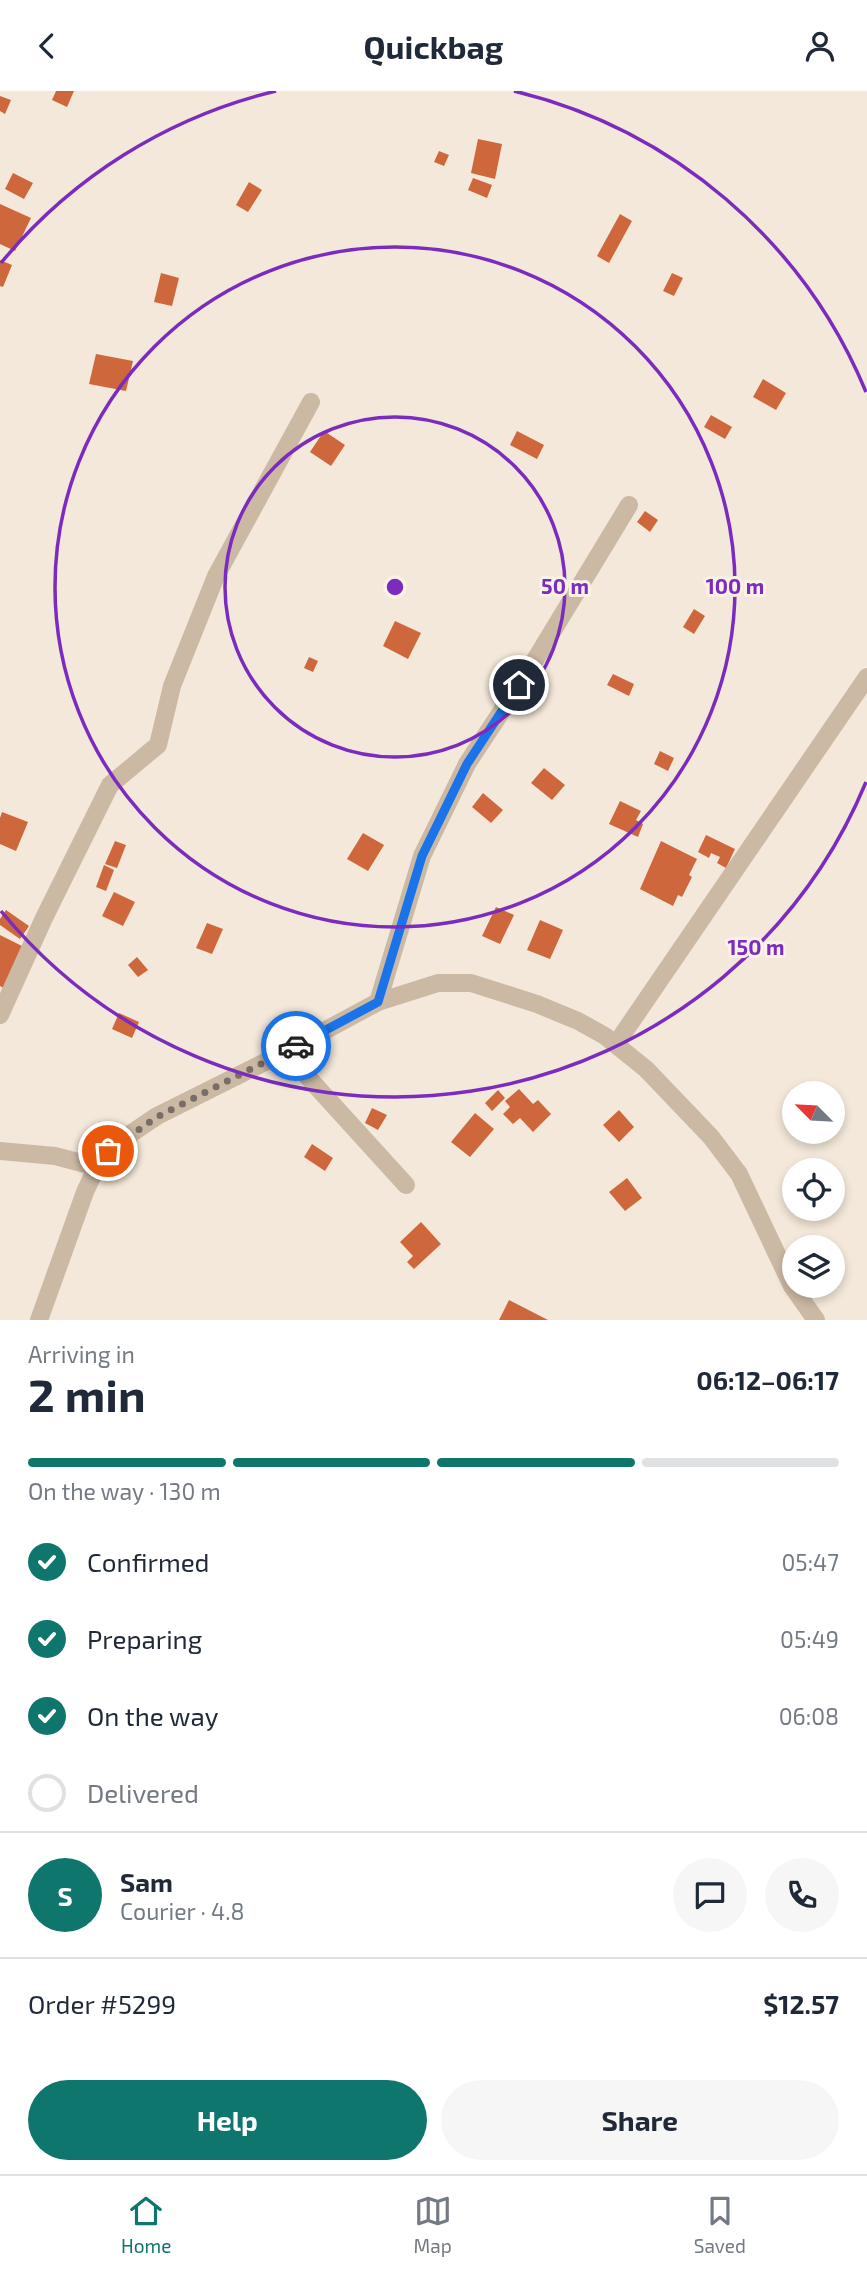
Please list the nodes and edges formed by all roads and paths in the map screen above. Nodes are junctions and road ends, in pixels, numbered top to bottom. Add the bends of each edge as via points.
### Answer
1 (311, 403) dead end
2 (629, 505) dead end
3 (867, 677) edge
4 (378, 1002) junction
5 (0, 1015) edge
6 (616, 1044) junction
7 (285, 1052) junction
8 (0, 1151) edge
9 (97, 1167) junction
10 (406, 1185) dead end
11 (39, 1320) edge
12 (816, 1320) edge

1 - 5 street via 216,576 172,686 158,745 110,785
2 - 4 street via 467,764 422,856
3 - 6 street
4 - 6 street via 438,983 471,983 578,1021
4 - 7 street
6 - 12 street via 677,1100 739,1174 792,1286
7 - 9 street via 157,1117 108,1151
7 - 10 street
8 - 9 street via 55,1156
9 - 11 street

